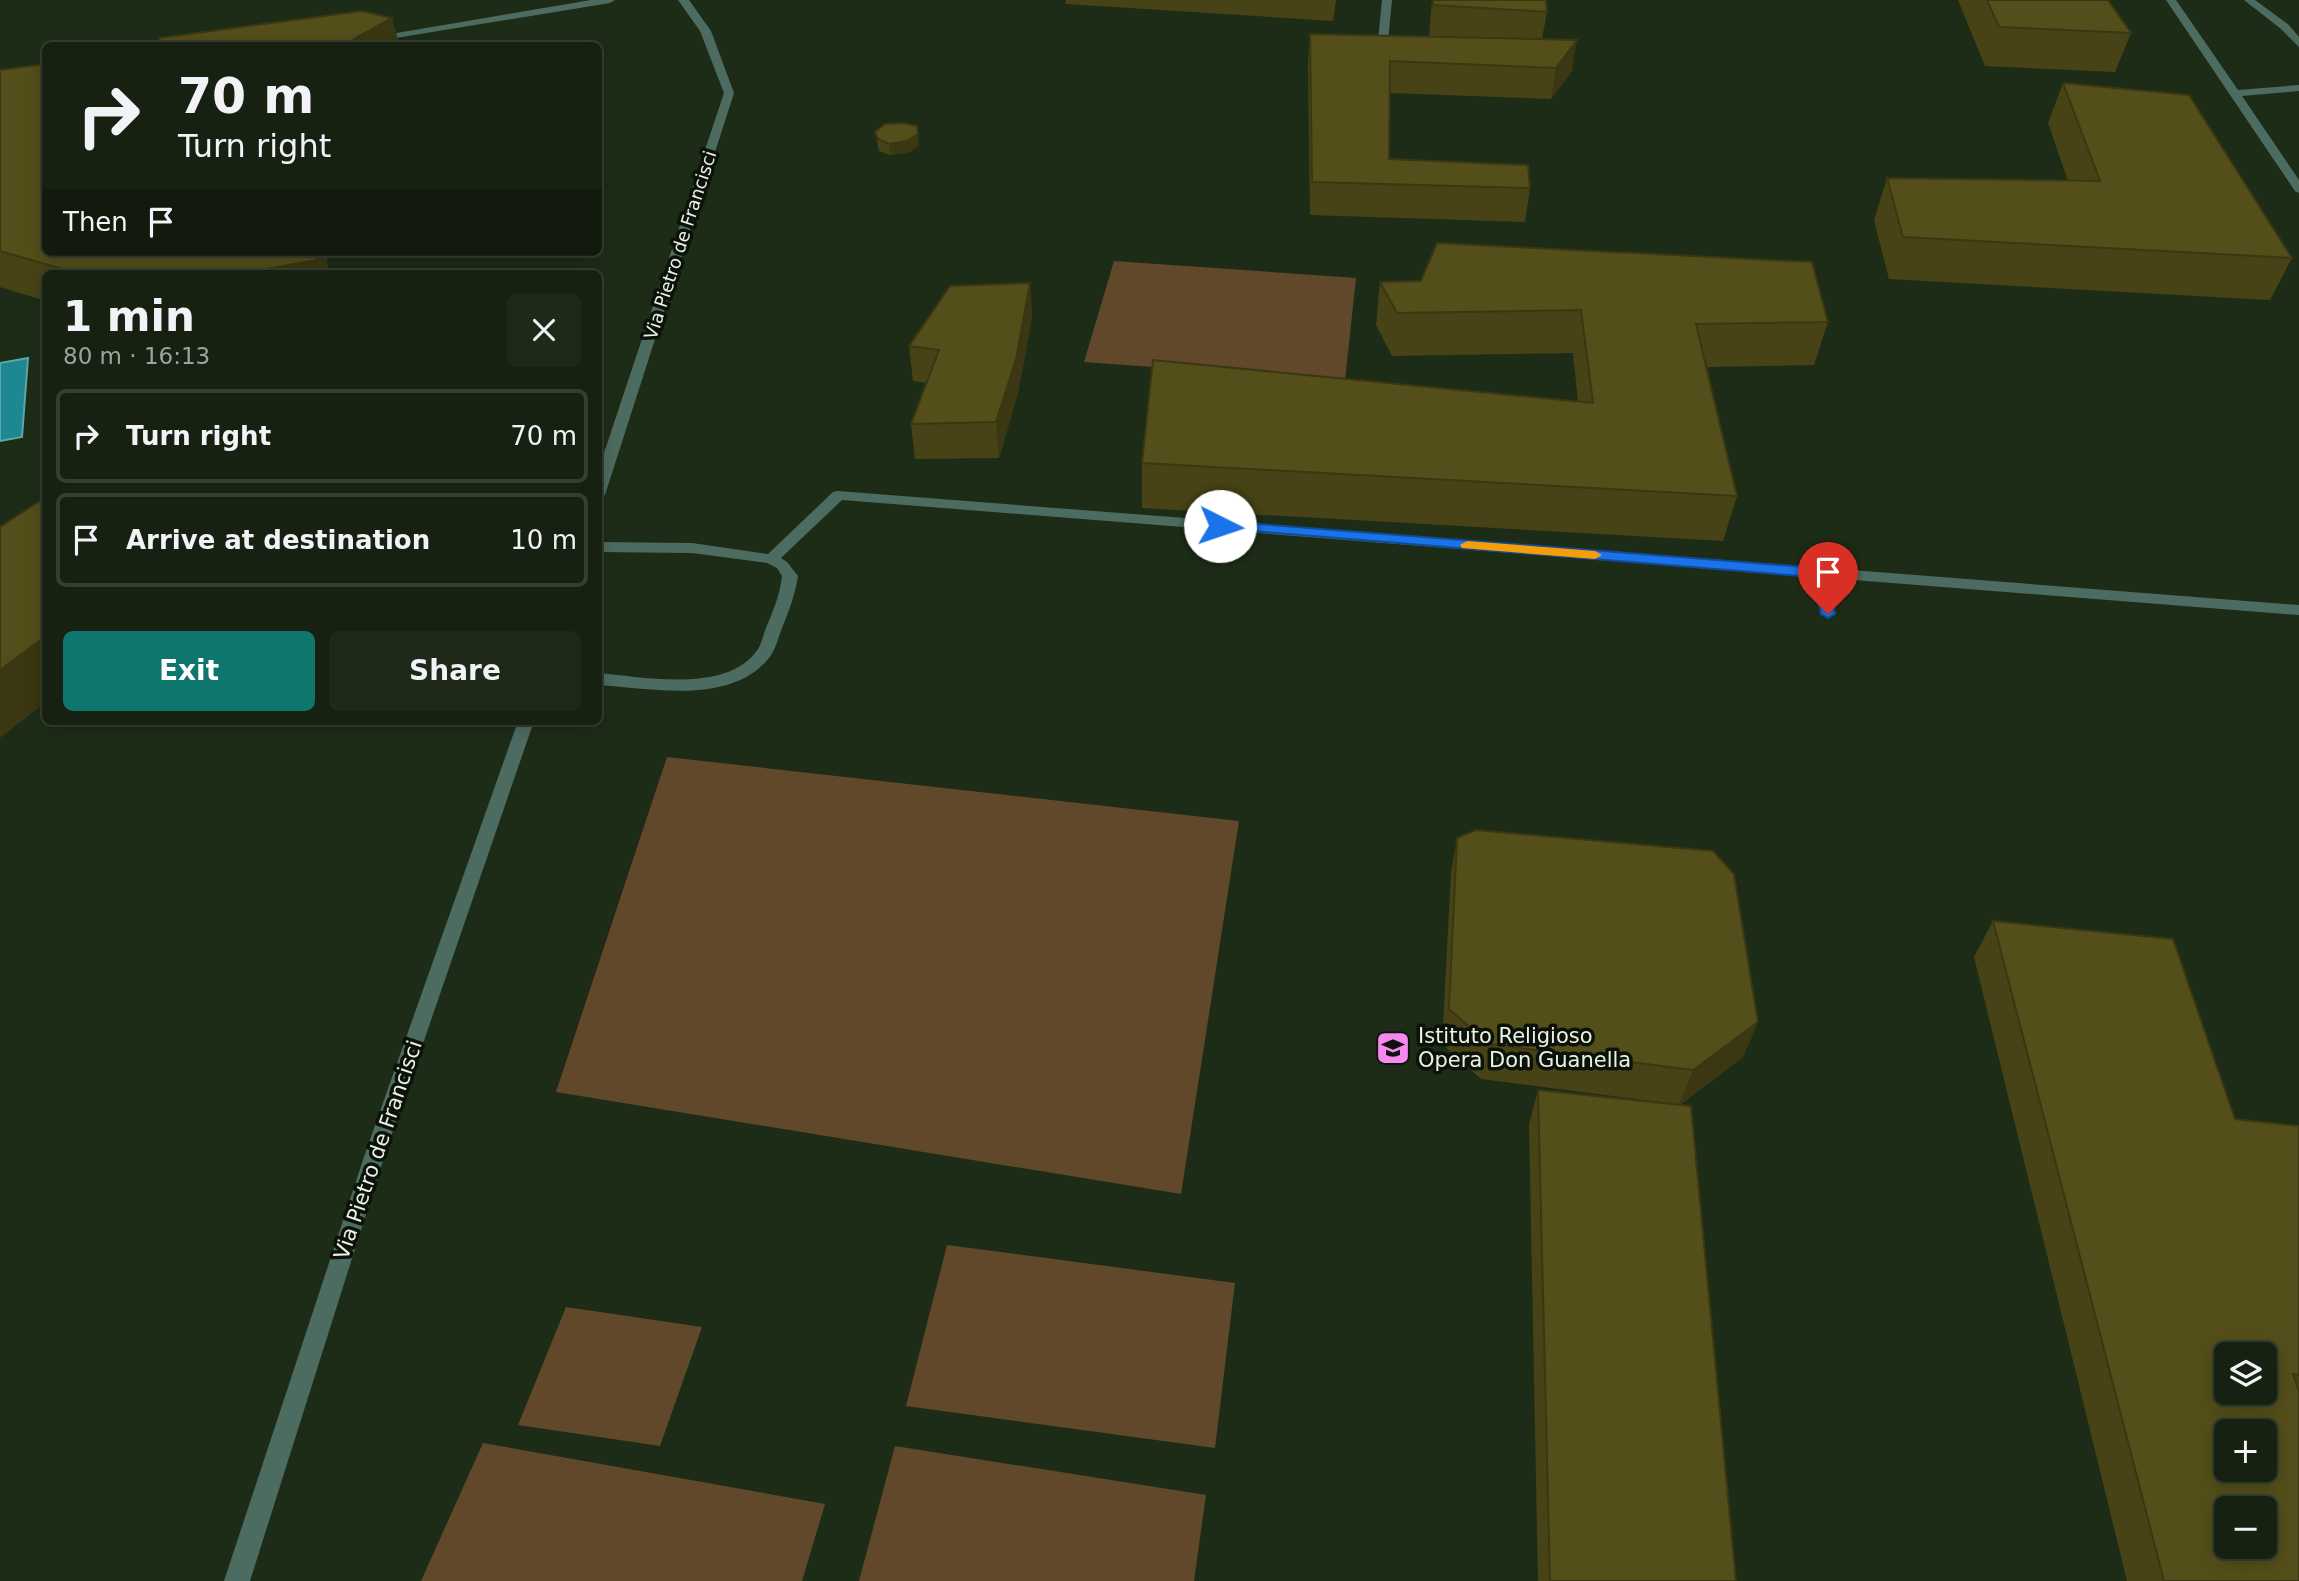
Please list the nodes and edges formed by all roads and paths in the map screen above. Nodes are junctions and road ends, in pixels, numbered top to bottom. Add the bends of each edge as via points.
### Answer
1 (610, 0) edge
2 (683, 0) edge
3 (1387, 0) edge
4 (2171, 0) edge
5 (2249, 0) edge
6 (2285, 27) junction
7 (2299, 27) edge
8 (1383, 41) edge
9 (350, 42) edge
10 (2299, 44) edge
11 (2296, 89) edge
12 (2233, 94) junction
13 (2299, 189) edge
14 (602, 483) edge
15 (602, 548) edge
16 (771, 559) junction
17 (1819, 573) junction
18 (2299, 611) edge
19 (1828, 614) dead end
20 (602, 679) edge
21 (525, 725) edge
22 (237, 1581) edge

1 - 9 street
2 - 14 street, Via Pietro de Francisci via 707,36 729,93
3 - 8 street
4 - 12 street
5 - 6 street
6 - 7 street
6 - 10 street
11 - 12 street
12 - 13 street
15 - 16 street via 692,548
16 - 17 street via 838,495
16 - 20 street via 790,576 788,594 764,653 751,666 732,678 706,684
17 - 18 street
17 - 19 street
21 - 22 street, Via Pietro de Francisci via 376,1150

